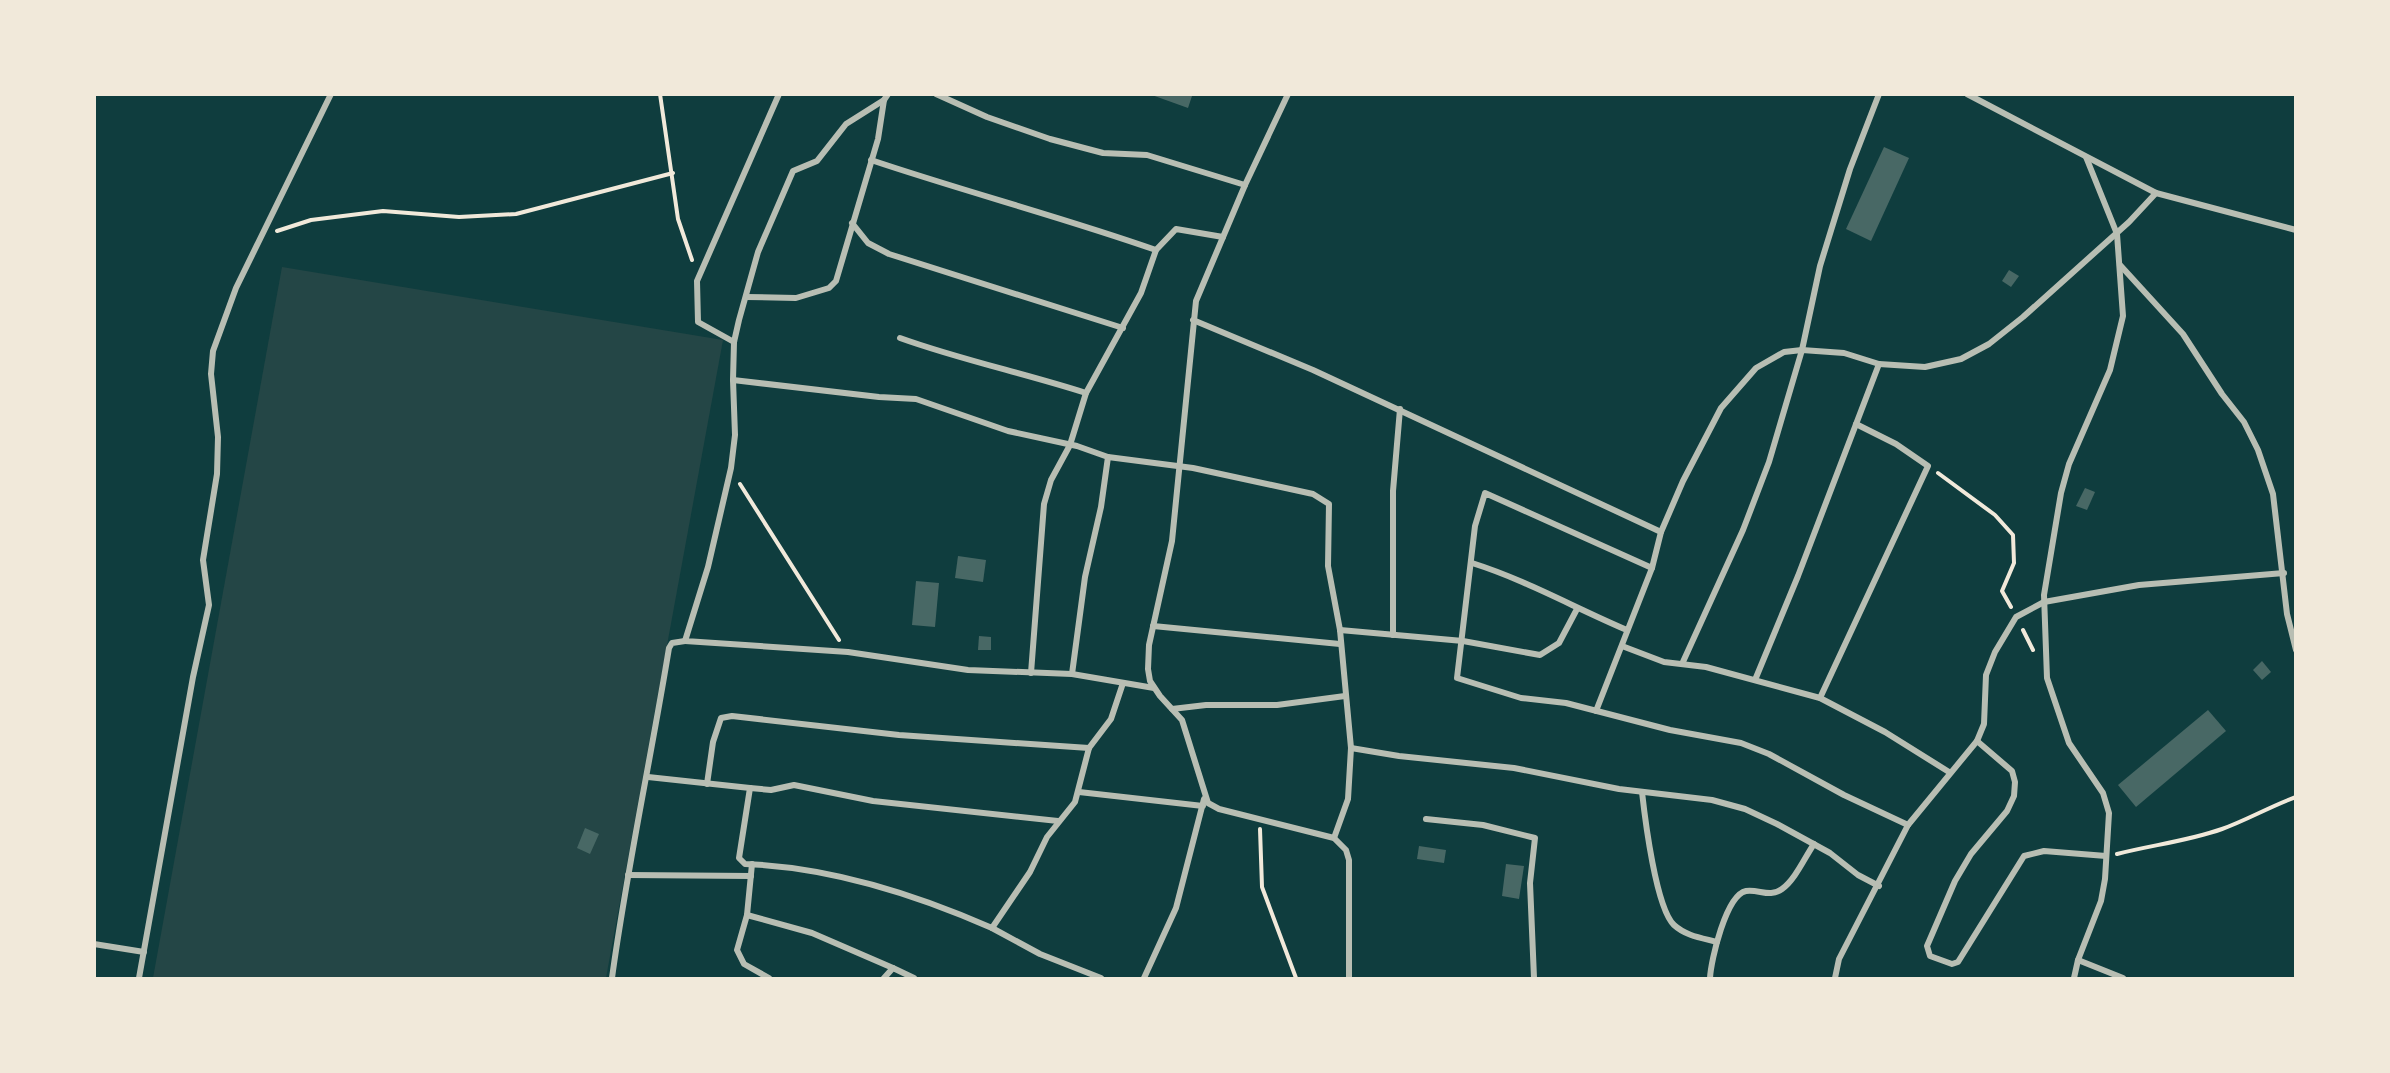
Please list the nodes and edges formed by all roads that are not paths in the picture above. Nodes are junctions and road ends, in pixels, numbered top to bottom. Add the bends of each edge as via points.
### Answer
1 (331, 94) edge
2 (779, 94) edge
3 (936, 94) edge
4 (1288, 94) edge
5 (1879, 94) edge
6 (1967, 94) edge
7 (1988, 94) edge
8 (886, 97) edge
9 (1986, 103) junction
10 (2086, 157) junction
11 (871, 160) junction
12 (1245, 185) junction
13 (2156, 193) junction
14 (852, 223) junction
15 (2295, 230) edge
16 (2116, 234) junction
17 (1223, 237) junction
18 (1156, 250) junction
19 (2120, 265) junction
20 (746, 297) junction
21 (1193, 320) junction
22 (1123, 328) junction
23 (900, 339) dead end
24 (734, 342) junction
25 (1802, 350) junction
26 (1879, 364) junction
27 (733, 380) junction
28 (1086, 393) junction
29 (1400, 409) junction
30 (1856, 424) junction
31 (1070, 445) junction
32 (1108, 457) junction
33 (1180, 466) junction
34 (1661, 532) junction
35 (1472, 563) junction
36 (1652, 568) junction
37 (2284, 573) junction
38 (2044, 602) junction
39 (1577, 609) junction
40 (1152, 626) junction
41 (1340, 630) junction
42 (1627, 630) junction
43 (1393, 635) junction
44 (685, 641) junction
45 (1462, 641) junction
46 (1340, 644) junction
47 (1622, 646) junction
48 (2295, 650) edge
49 (1682, 664) junction
50 (1031, 674) junction
51 (1072, 674) junction
52 (1755, 680) junction
53 (1123, 683) junction
54 (1154, 688) junction
55 (1345, 696) junction
56 (1820, 698) junction
57 (1171, 709) junction
58 (1596, 711) junction
59 (1977, 741) junction
60 (1089, 748) junction
61 (1351, 748) junction
62 (1949, 772) junction
63 (648, 777) junction
64 (707, 784) junction
65 (750, 788) junction
66 (1078, 792) junction
67 (1642, 792) junction
68 (1204, 802) junction
69 (1426, 819) dead end
70 (1058, 822) junction
71 (1908, 825) junction
72 (1334, 838) junction
73 (1814, 844) junction
74 (2106, 856) junction
75 (752, 864) junction
76 (628, 874) junction
77 (752, 876) junction
78 (1878, 886) junction
79 (747, 915) junction
80 (992, 928) junction
81 (1717, 942) junction
82 (94, 944) edge
83 (144, 952) junction
84 (2078, 960) junction
85 (893, 968) junction
86 (139, 978) edge
87 (612, 978) edge
88 (769, 978) edge
89 (884, 978) edge
90 (914, 978) edge
91 (1101, 978) edge
92 (1144, 978) edge
93 (1349, 978) edge
94 (1534, 978) edge
95 (1710, 978) edge
96 (1835, 978) edge
97 (2074, 978) edge
98 (2123, 978) edge

1 - 83 street via 236,288 213,351 217,474 203,560 209,605
2 - 24 street via 698,281 698,322
3 - 12 street via 1050,139 1103,153 1147,155
4 - 12 street
5 - 25 street via 1850,169 1820,266
6 - 9 street
7 - 9 street
8 - 11 street
8 - 20 street via 846,124 818,160 793,171 762,242
9 - 10 street
10 - 13 street
10 - 16 street
11 - 14 street
11 - 18 street
12 - 17 street
13 - 15 street
13 - 16 street
14 - 20 street via 834,285 795,298
14 - 22 street via 868,243 889,254
16 - 19 street
16 - 26 street via 2024,317 1977,351 1952,363 1925,367
17 - 18 street via 1176,229
17 - 21 street via 1196,301
18 - 22 street
19 - 37 street via 2183,334 2244,422 2273,494
19 - 38 street via 2121,334 2110,370 2069,464
20 - 24 street
21 - 29 street
21 - 33 street
22 - 28 street
23 - 28 street
24 - 27 street
25 - 26 street via 1844,353
25 - 34 street via 1767,359 1726,401 1704,437
25 - 49 street via 1769,462 1743,530
26 - 30 street
27 - 31 street via 916,399 1008,431
27 - 44 street via 735,435 731,468 708,567
28 - 31 street
29 - 34 street
29 - 43 street via 1393,491
30 - 52 street
30 - 56 street via 1928,466
31 - 32 street
31 - 50 street via 1048,487 1042,513
32 - 33 street
32 - 51 street via 1085,577
33 - 40 street via 1172,542
33 - 41 street via 1313,494 1328,501 1328,566
34 - 36 street
35 - 36 street via 1477,513 1488,492
35 - 39 street via 1506,574
35 - 45 street
36 - 42 street
37 - 38 street via 2139,585
37 - 48 street
38 - 59 street via 2016,616 1995,652 1986,675 1984,724
38 - 74 street via 2047,678 2069,742 2103,793 2109,813
39 - 42 street
39 - 45 street via 1559,643 1540,655
40 - 46 street
40 - 54 street via 1148,669
41 - 43 street
41 - 46 street
42 - 47 street
43 - 45 street
44 - 50 street via 848,652 959,669
44 - 63 street via 670,645
45 - 58 street via 1457,674 1461,680 1521,698
46 - 55 street
47 - 49 street via 1656,660
47 - 58 street
49 - 52 street
50 - 51 street
51 - 53 street
52 - 56 street
53 - 54 street
53 - 60 street via 1112,719
54 - 57 street
55 - 57 street via 1277,705
55 - 61 street
56 - 62 street
57 - 68 street via 1184,725
58 - 71 street via 1741,743
59 - 62 street
59 - 74 street via 2012,771 2014,796 1955,880 1927,946 1930,956 1952,964 1958,962 2024,856 2044,851
60 - 64 street via 899,735 732,716 721,718 716,727
60 - 66 street
61 - 67 street via 1514,768
61 - 72 street via 1348,799
62 - 71 street
63 - 64 street
63 - 76 street
64 - 65 street
65 - 70 street via 771,790 794,785 873,801
65 - 75 street via 739,858
66 - 68 street
66 - 70 street via 1071,809
67 - 73 street via 1704,798 1745,809
67 - 81 street via 1648,842 1663,907 1671,921 1686,933
68 - 72 street
68 - 92 street via 1176,908
69 - 94 street via 1483,825 1535,838 1530,883
70 - 80 street
71 - 78 street
72 - 93 street via 1346,850 1349,860
73 - 78 street
73 - 81 street via 1781,890 1773,894 1747,891 1737,896 1730,904
74 - 84 street via 2100,901
75 - 77 street
75 - 80 street via 841,877 895,891
76 - 77 street
76 - 87 street
77 - 79 street
78 - 96 street via 1839,959
79 - 85 street via 812,933
79 - 88 street via 737,950 744,964
80 - 91 street via 1040,954
81 - 95 street
82 - 83 street
83 - 86 street
84 - 97 street
84 - 98 street
85 - 89 street
85 - 90 street

